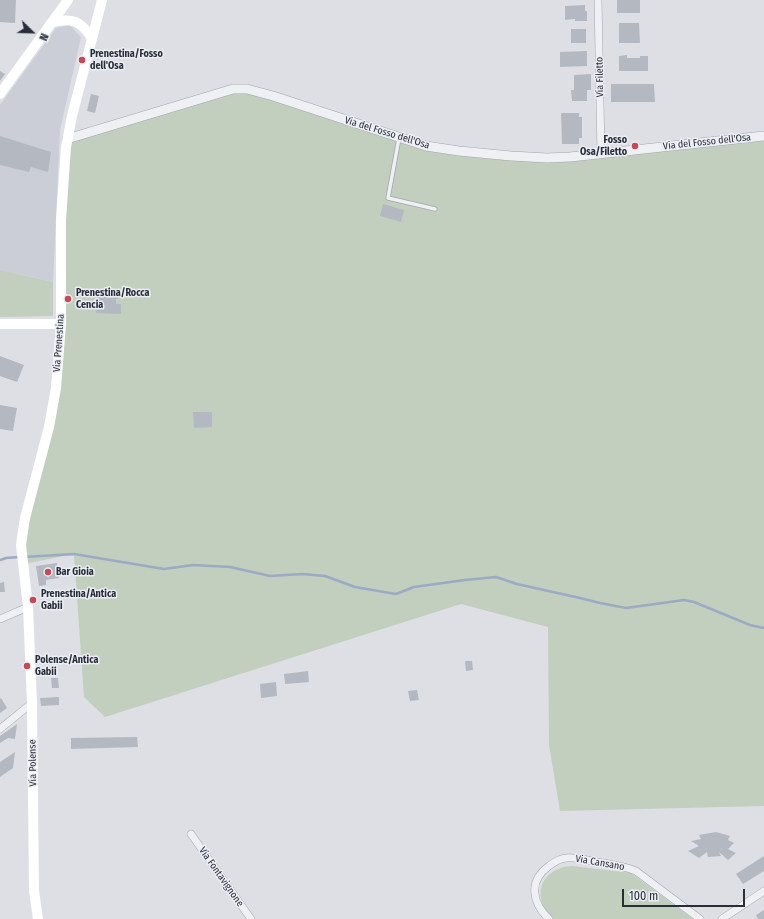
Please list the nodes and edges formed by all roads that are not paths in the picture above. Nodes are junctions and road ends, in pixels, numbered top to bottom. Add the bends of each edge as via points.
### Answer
1 (68, 0) edge
2 (102, 0) edge
3 (598, 0) edge
4 (52, 22) junction
5 (91, 37) junction
6 (0, 94) edge
7 (764, 136) edge
8 (399, 137) junction
9 (67, 139) junction
10 (601, 154) junction
11 (434, 209) dead end
12 (0, 324) edge
13 (62, 324) junction
14 (28, 607) junction
15 (0, 619) edge
16 (32, 703) junction
17 (0, 729) edge
18 (191, 834) dead end
19 (764, 891) edge
20 (38, 919) edge
21 (251, 919) edge
22 (549, 919) edge
23 (700, 919) edge
24 (722, 919) edge

1 - 4 main road
2 - 5 main road, Via Prenestina
3 - 10 street, Via Filetto
4 - 5 main road via 74,21 82,25
4 - 6 main road
5 - 9 main road, Via Prenestina
7 - 10 street, Via del Fosso dell'Osa
8 - 9 street, Via del Fosso dell'Osa via 273,96 247,89 233,89
8 - 10 street, Via del Fosso dell'Osa via 426,146 482,154 547,158
8 - 11 lane via 388,198
9 - 13 main road, Via Prenestina via 62,220
12 - 13 main road
13 - 14 main road, Via Prenestina via 53,408 23,531
14 - 15 street
14 - 16 main road, Via Polense
16 - 17 street
16 - 20 main road, Via Polense via 34,891
18 - 21 street, Via Fontavignone
19 - 24 street
22 - 23 street, Via Cansano via 537,902 536,885 546,868 568,858 636,871

